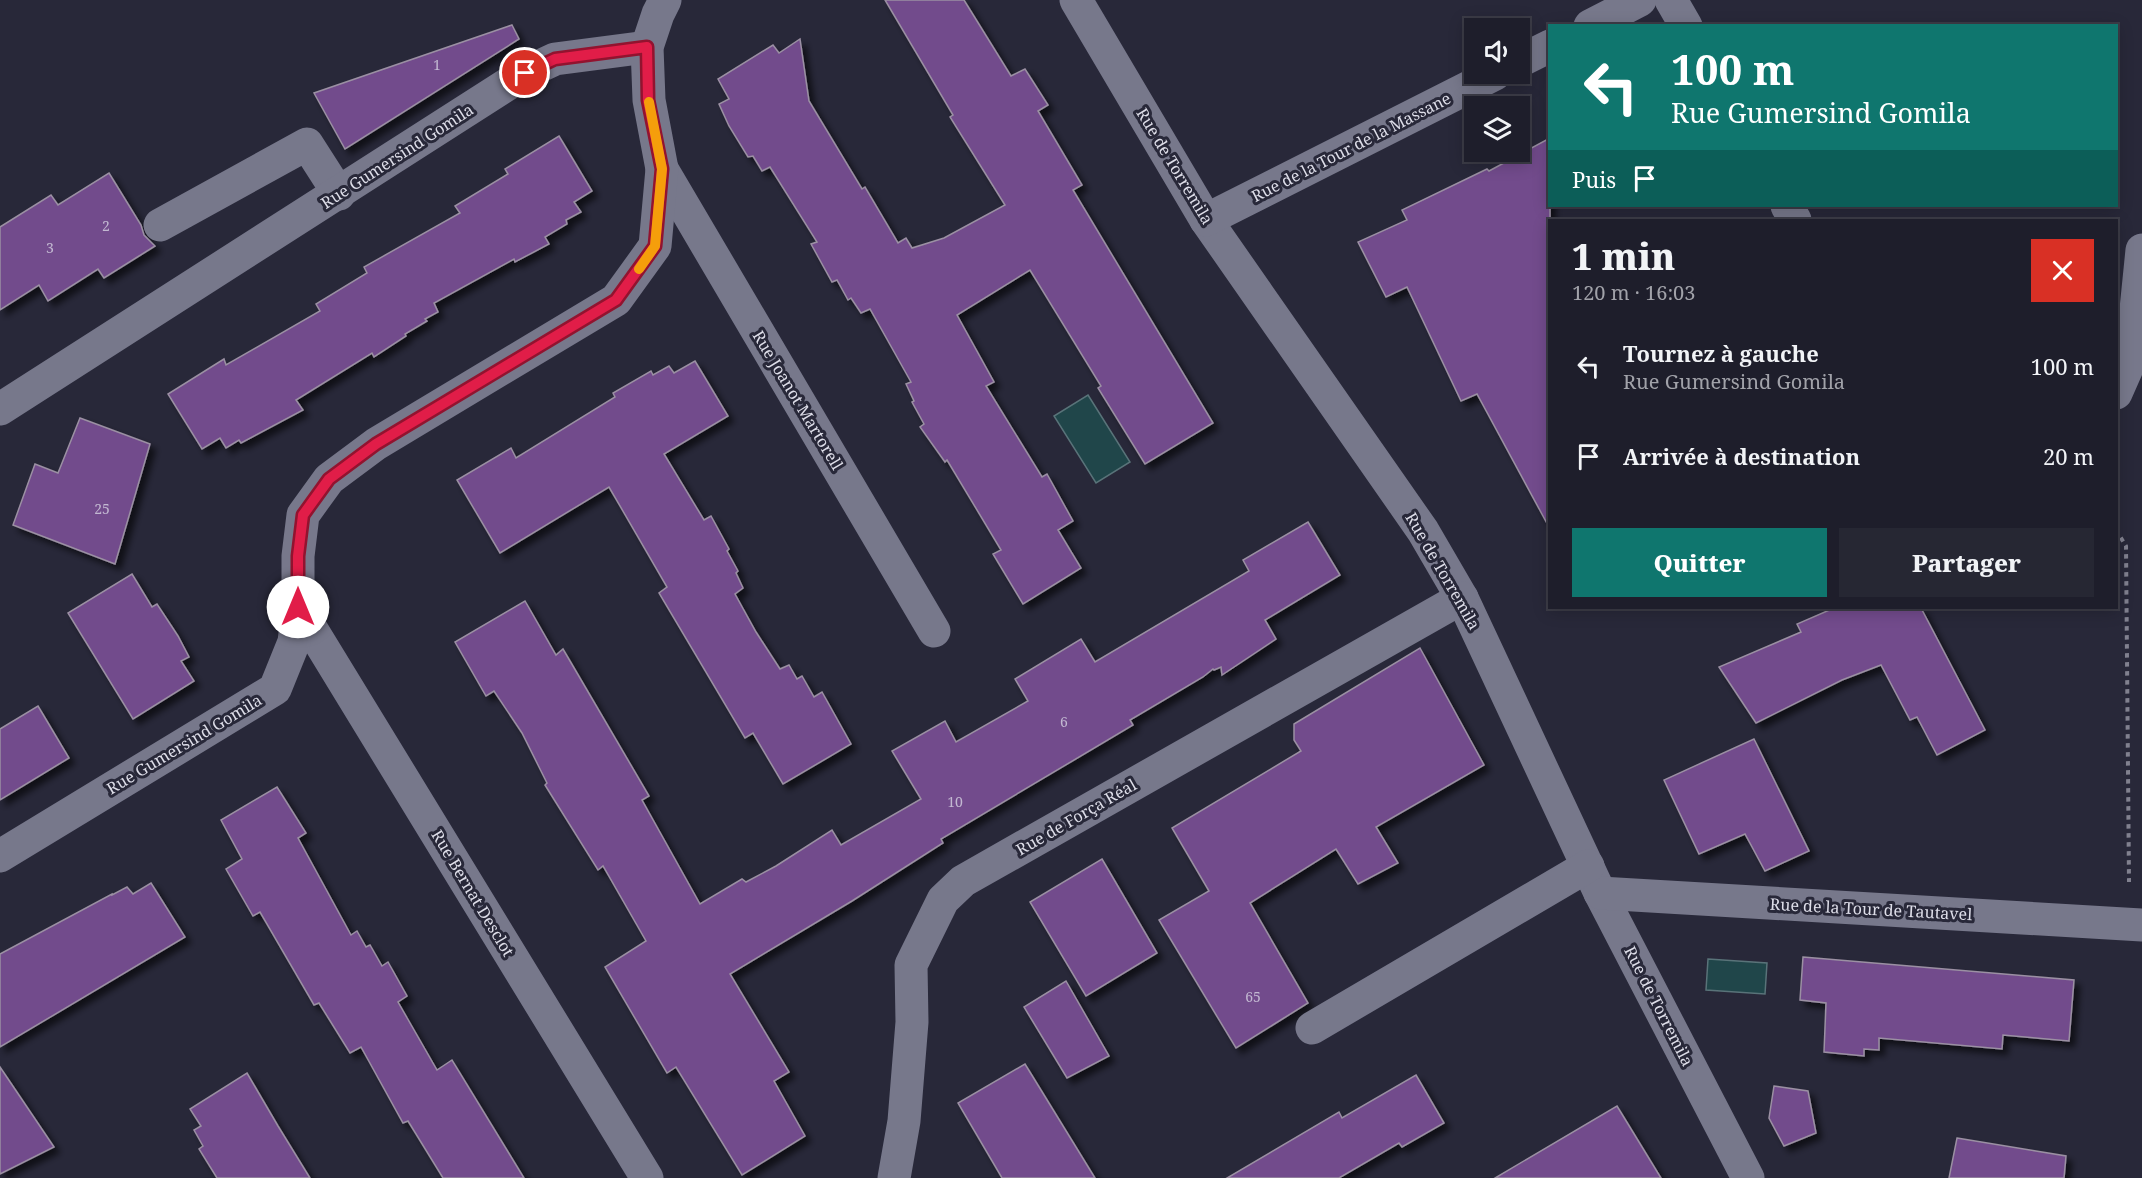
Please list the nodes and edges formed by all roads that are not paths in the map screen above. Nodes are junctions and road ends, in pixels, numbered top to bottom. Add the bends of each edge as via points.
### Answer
1 (665, 0) edge
2 (1076, 0) edge
3 (1640, 0) edge
4 (1671, 0) edge
5 (1594, 24) edge
6 (1685, 24) edge
7 (647, 47) junction
8 (1548, 47) edge
9 (1530, 56) edge
10 (1475, 84) edge
11 (662, 169) junction
12 (327, 202) junction
13 (1206, 220) junction
14 (160, 225) dead end
15 (2142, 250) edge
16 (2118, 389) edge
17 (0, 408) edge
18 (1462, 598) junction
19 (298, 607) junction
20 (934, 631) dead end
21 (0, 856) edge
22 (1594, 879) junction
23 (2136, 925) edge
24 (1312, 1028) dead end
25 (647, 1178) edge
26 (894, 1178) edge
27 (1748, 1178) edge

1 - 7 street, Rue Gumersind Gomila
2 - 13 street, Rue de Torremila
3 - 5 street
4 - 6 street
7 - 11 street, Rue Gumersind Gomila via 648,100
7 - 12 street, Rue Gumersind Gomila via 555,59 525,73
8 - 9 street
10 - 13 street, Rue de la Tour de la Massane
11 - 19 street, Rue Gumersind Gomila via 655,246 616,300 376,444 329,479 303,515
11 - 20 street, Rue Joanot Martorell
12 - 14 street via 307,144
12 - 17 street, Rue Gumersind Gomila
13 - 18 street, Rue de Torremila via 1423,531
15 - 16 street via 2131,360
18 - 22 street, Rue de Torremila
18 - 26 street, Rue de Força Réal via 963,881 943,900 911,964 912,1022 905,1110
19 - 21 street, Rue Gumersind Gomila via 294,642 275,689
19 - 25 street, Rue Bernat Desclot
22 - 23 street, Rue de la Tour de Tautavel
22 - 24 street
22 - 27 street, Rue de Torremila

